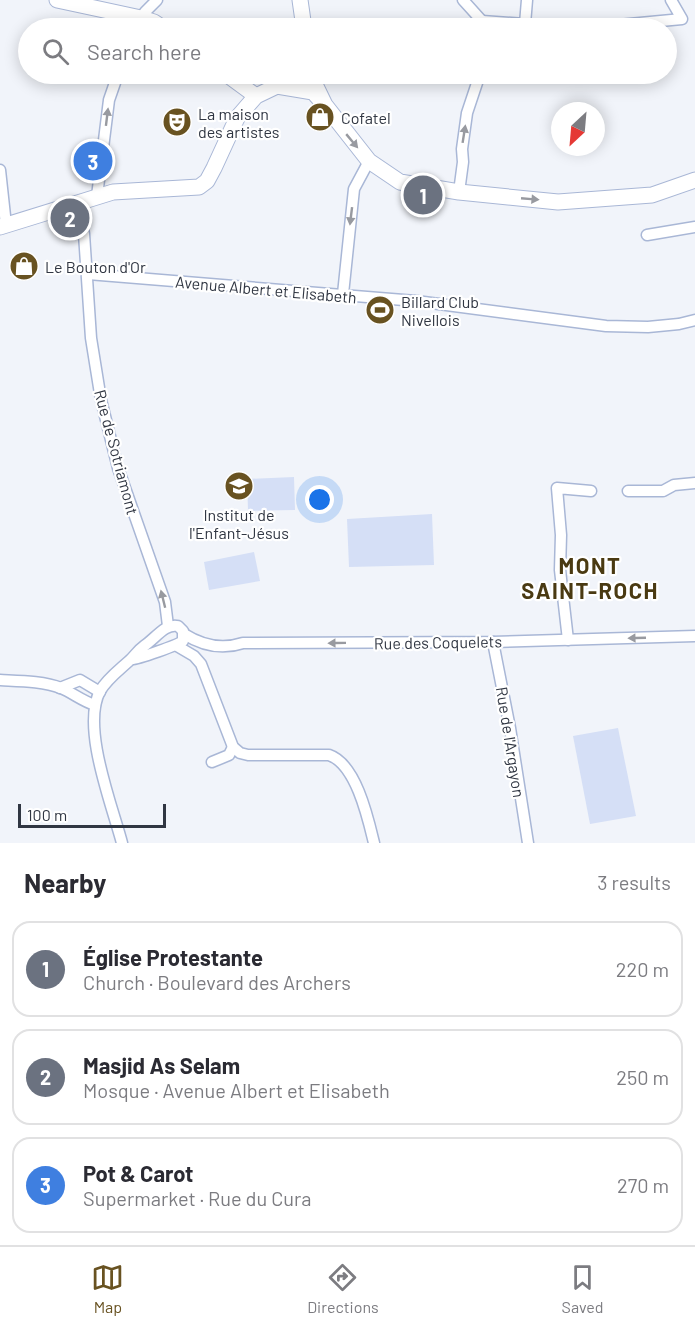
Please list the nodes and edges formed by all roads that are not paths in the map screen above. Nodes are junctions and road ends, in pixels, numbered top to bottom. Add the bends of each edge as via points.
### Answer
1 (57, 0) edge
2 (157, 0) edge
3 (300, 0) edge
4 (463, 0) edge
5 (527, 0) edge
6 (671, 0) edge
7 (120, 18) edge
8 (142, 18) edge
9 (303, 18) edge
10 (479, 18) edge
11 (526, 18) edge
12 (677, 20) edge
13 (115, 84) edge
14 (240, 84) edge
15 (315, 84) edge
16 (477, 84) edge
17 (274, 85) joint
18 (256, 96) junction
19 (325, 105) junction
20 (369, 161) junction
21 (0, 170) edge
22 (695, 180) edge
23 (459, 192) junction
24 (97, 196) junction
25 (78, 202) junction
26 (3, 226) edge
27 (695, 227) edge
28 (647, 235) dead end
29 (88, 274) junction
30 (343, 294) junction
31 (695, 320) edge
32 (695, 483) edge
33 (591, 490) dead end
34 (628, 490) dead end
35 (165, 629) junction
36 (184, 634) junction
37 (695, 636) edge
38 (568, 640) junction
39 (494, 642) junction
40 (200, 643) junction
41 (174, 646) junction
42 (132, 659) junction
43 (201, 664) junction
44 (0, 680) edge
45 (60, 688) junction
46 (100, 692) junction
47 (95, 705) junction
48 (233, 747) junction
49 (212, 762) dead end
50 (122, 843) edge
51 (374, 843) edge
52 (528, 843) edge

1 - 7 main road
2 - 8 street
3 - 9 main road
4 - 10 street
5 - 11 street
6 - 12 street via 682,19
24 -> 13 street
14 - 18 main road
15 - 19 main road
23 -> 16 street via 467,113
17 - 18 main road
17 - 19 main road via 313,92
18 - 24 main road via 237,118 207,181 199,187
19 -> 20 main road
20 - 23 main road via 400,182
20 -> 30 street via 354,189
21 - 26 street
23 -> 22 main road via 558,202 651,195
24 - 25 main road
25 - 26 main road
25 - 29 street
27 - 28 street
29 - 30 street, Avenue Albert et Elisabeth
35 -> 29 street, Rue de Sotriamont via 165,602 118,468 101,400 91,338
30 - 31 street, Avenue Albert et Elisabeth via 606,326 648,327
32 - 34 street via 674,485 663,491
33 - 38 street via 557,488
35 - 36 street via 178,626
35 - 41 street via 164,643
35 - 42 street via 135,651
36 - 40 street, Rue des Coquelets
36 - 41 street via 183,641
37 -> 38 street, Rue des Coquelets
38 - 39 street, Rue des Coquelets
39 -> 40 street, Rue des Coquelets via 243,643 223,647
39 - 52 street, Rue de l'Argayon
40 - 43 street via 205,652
41 - 42 street
41 - 43 street
42 - 46 street
43 - 48 street
44 - 45 street
45 - 46 street via 80,681
45 - 47 street
46 - 47 street
47 - 50 street via 96,746
48 - 49 street via 228,755
48 - 51 street via 248,755 338,758 366,810

